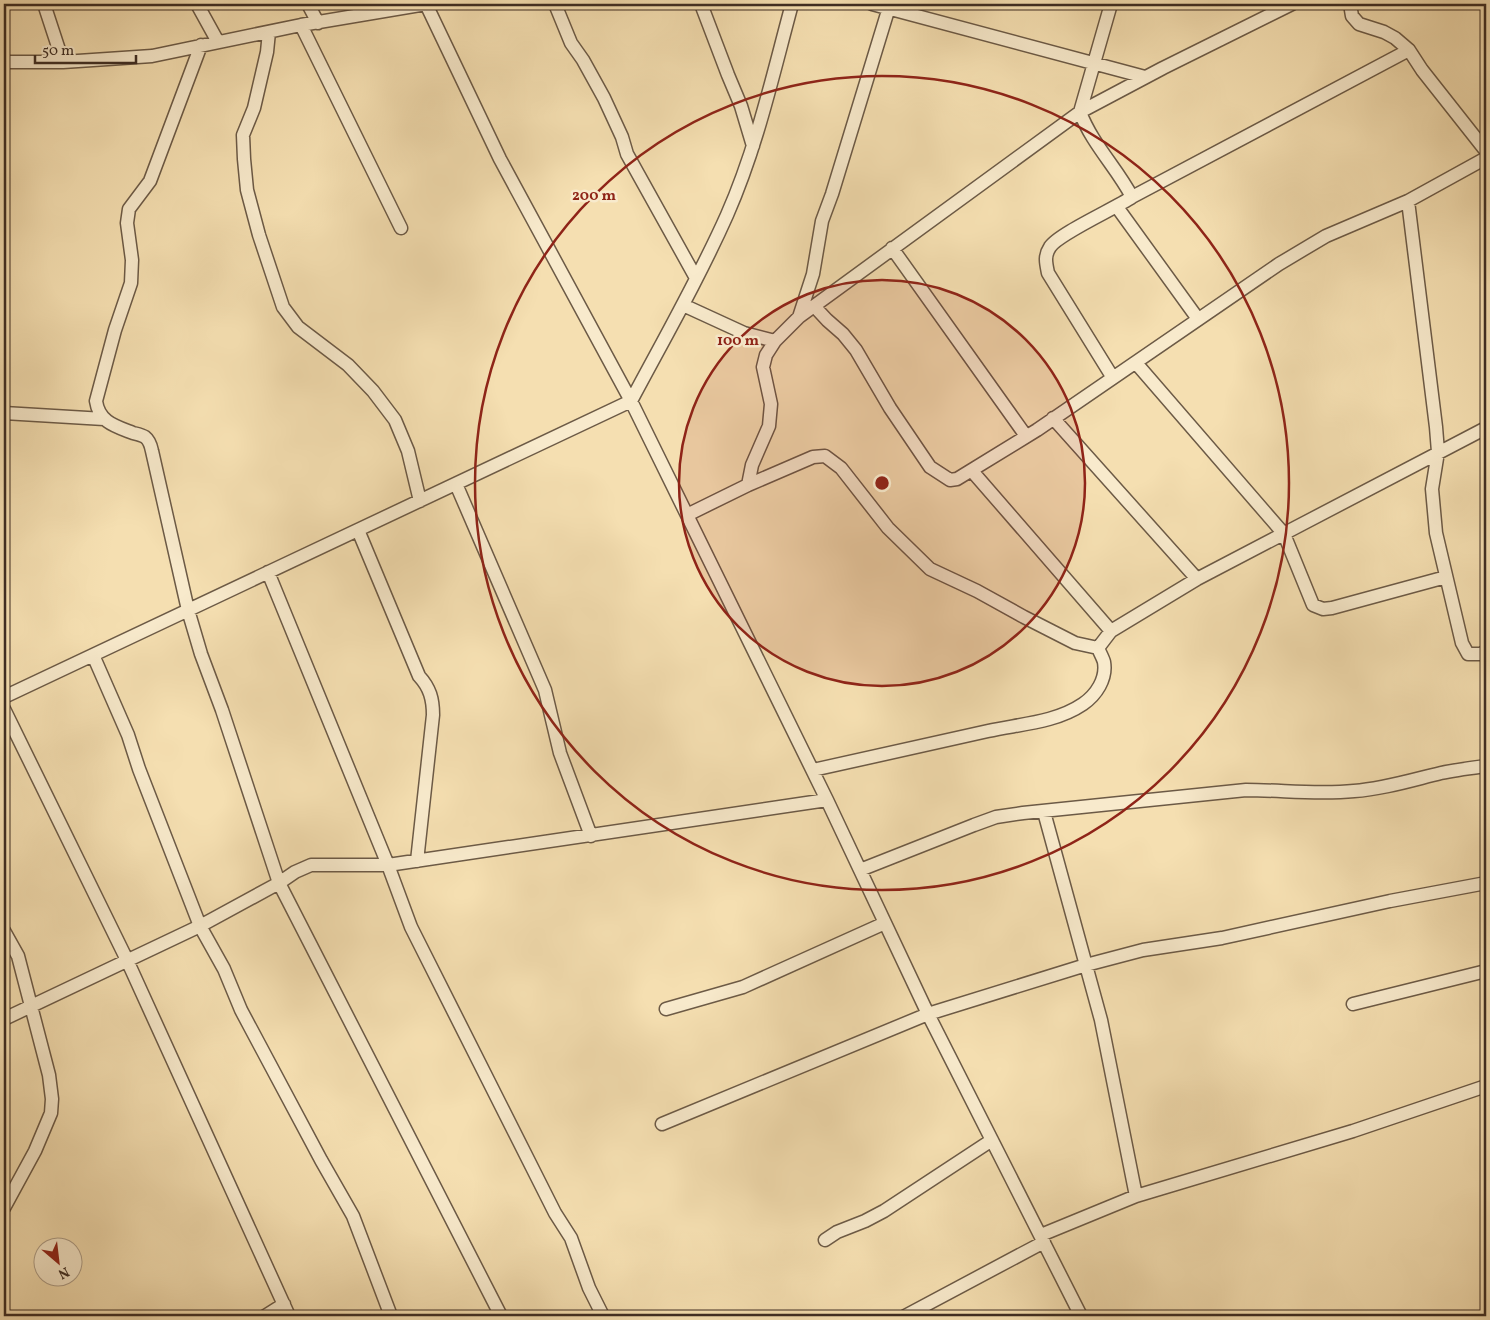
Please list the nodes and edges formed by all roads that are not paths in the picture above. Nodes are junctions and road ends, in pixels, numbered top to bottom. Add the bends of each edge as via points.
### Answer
1 (44, 4) edge
2 (197, 4) edge
3 (308, 4) edge
4 (555, 4) edge
5 (701, 4) edge
6 (792, 4) edge
7 (872, 4) edge
8 (1111, 4) edge
9 (1292, 4) edge
10 (1350, 4) edge
11 (889, 6) edge
12 (318, 23) junction
13 (301, 25) junction
14 (269, 32) junction
15 (218, 42) junction
16 (201, 45) junction
17 (1408, 50) junction
18 (4, 62) edge
19 (63, 62) junction
20 (1094, 63) junction
21 (1145, 77) junction
22 (1080, 112) junction
23 (753, 146) junction
24 (1486, 151) edge
25 (1486, 158) edge
26 (1132, 197) junction
27 (1408, 200) junction
28 (1117, 207) junction
29 (401, 228) dead end
30 (892, 248) junction
31 (696, 278) junction
32 (683, 305) junction
33 (814, 306) junction
34 (799, 317) junction
35 (1198, 319) junction
36 (775, 340) junction
37 (1136, 363) junction
38 (1113, 378) junction
39 (632, 401) junction
40 (4, 413) edge
41 (1053, 418) junction
42 (104, 420) junction
43 (1486, 428) edge
44 (1026, 436) junction
45 (1438, 452) junction
46 (972, 471) junction
47 (456, 484) junction
48 (748, 485) junction
49 (420, 501) junction
50 (687, 515) junction
51 (358, 530) junction
52 (1284, 534) junction
53 (268, 572) junction
54 (1446, 577) junction
55 (1197, 580) junction
56 (188, 610) junction
57 (1112, 631) junction
58 (1098, 648) junction
59 (1486, 651) edge
60 (93, 655) junction
61 (4, 697) edge
62 (4, 709) edge
63 (1486, 766) edge
64 (812, 770) junction
65 (827, 800) junction
66 (1044, 812) junction
67 (591, 836) junction
68 (417, 860) junction
69 (388, 865) junction
70 (860, 870) junction
71 (279, 883) junction
72 (1486, 884) edge
73 (885, 923) junction
74 (200, 926) junction
75 (4, 931) edge
76 (127, 960) junction
77 (1086, 965) junction
78 (1486, 971) edge
79 (1353, 1004) dead end
80 (32, 1006) junction
81 (666, 1009) dead end
82 (928, 1014) junction
83 (4, 1019) edge
84 (1486, 1086) edge
85 (662, 1124) dead end
86 (992, 1140) junction
87 (1136, 1196) junction
88 (4, 1208) edge
89 (1042, 1238) junction
90 (825, 1240) dead end
91 (284, 1304) junction
92 (265, 1316) edge
93 (289, 1316) edge
94 (391, 1316) edge
95 (501, 1316) edge
96 (603, 1316) edge
97 (905, 1316) edge
98 (1081, 1316) edge

1 - 19 street
2 - 15 street
3 - 12 street
4 - 31 street via 571,43 604,98 628,154
5 - 23 street
6 - 23 street
7 - 11 street
8 - 20 street
9 - 21 street
10 - 17 street via 1352,16 1359,24 1384,32
11 - 20 street
11 - 34 street via 822,220 813,274
12 - 13 street
12 - 39 street via 426,4 500,159
13 - 14 street
13 - 29 street
14 - 15 street
14 - 49 street via 254,108 244,135 247,190 259,235 283,307 298,328 348,365 395,420 408,450
15 - 16 street
16 - 19 street via 152,56
16 - 42 street via 150,181 129,209 131,283 96,401 97,410
17 - 24 street
17 - 26 street
18 - 19 street
20 - 21 street
20 - 22 street
21 - 22 street
22 - 26 street via 1084,124
22 - 30 street
23 - 31 street via 728,214
25 - 27 street
26 - 28 street
27 - 35 street via 1326,236
27 - 45 street
28 - 35 street
28 - 38 street via 1050,246 1045,258 1048,273
30 - 33 street
30 - 44 street
31 - 32 street
32 - 36 street via 744,333
32 - 39 street
33 - 34 street
33 - 46 street via 856,350 930,467 950,480
34 - 36 street
35 - 37 street
36 - 48 street via 763,367 771,404 769,426 752,465
37 - 38 street
37 - 52 street
38 - 41 street
39 - 47 street
39 - 50 street
40 - 42 street
41 - 44 street
41 - 55 street
42 - 56 street via 144,436 149,442
43 - 45 street
44 - 46 street
45 - 52 street
45 - 54 street via 1432,489 1436,533
46 - 57 street
47 - 49 street
47 - 67 street via 545,690 560,753
48 - 50 street
48 - 58 street via 813,457 826,456 841,468 888,528 930,569 1075,643
49 - 51 street
50 - 64 street
51 - 53 street
51 - 68 street via 419,676 427,685 432,699
52 - 54 street via 1313,605 1323,609
52 - 55 street
53 - 56 street
53 - 69 street
54 - 59 street via 1462,643 1468,654
55 - 57 street
56 - 60 street
56 - 71 street
57 - 58 street
58 - 64 street via 1104,662 1103,678 1097,691 1066,713 1034,723
60 - 61 street
60 - 74 street via 128,735
62 - 76 street
63 - 66 street via 1353,791 1246,790
64 - 65 street
65 - 67 street
65 - 70 street
66 - 70 street via 996,817
66 - 77 street
67 - 68 street
68 - 69 street
69 - 71 street via 311,866
69 - 96 street via 426,958 555,1213 571,1238
70 - 73 street
71 - 74 street
71 - 95 street
72 - 77 street via 1390,901 1222,938 1143,950
73 - 81 street via 743,987
73 - 82 street
74 - 76 street
74 - 94 street via 224,968 246,1019 353,1216
75 - 80 street via 18,956
76 - 80 street
76 - 91 street
77 - 82 street
77 - 87 street via 1101,1020
78 - 79 street
80 - 83 street
80 - 88 street via 52,1099 50,1113 34,1151
82 - 85 street
82 - 86 street
84 - 87 street via 1353,1131
86 - 89 street
86 - 90 street via 884,1211
87 - 89 street
89 - 97 street
89 - 98 street
91 - 92 street
91 - 93 street

